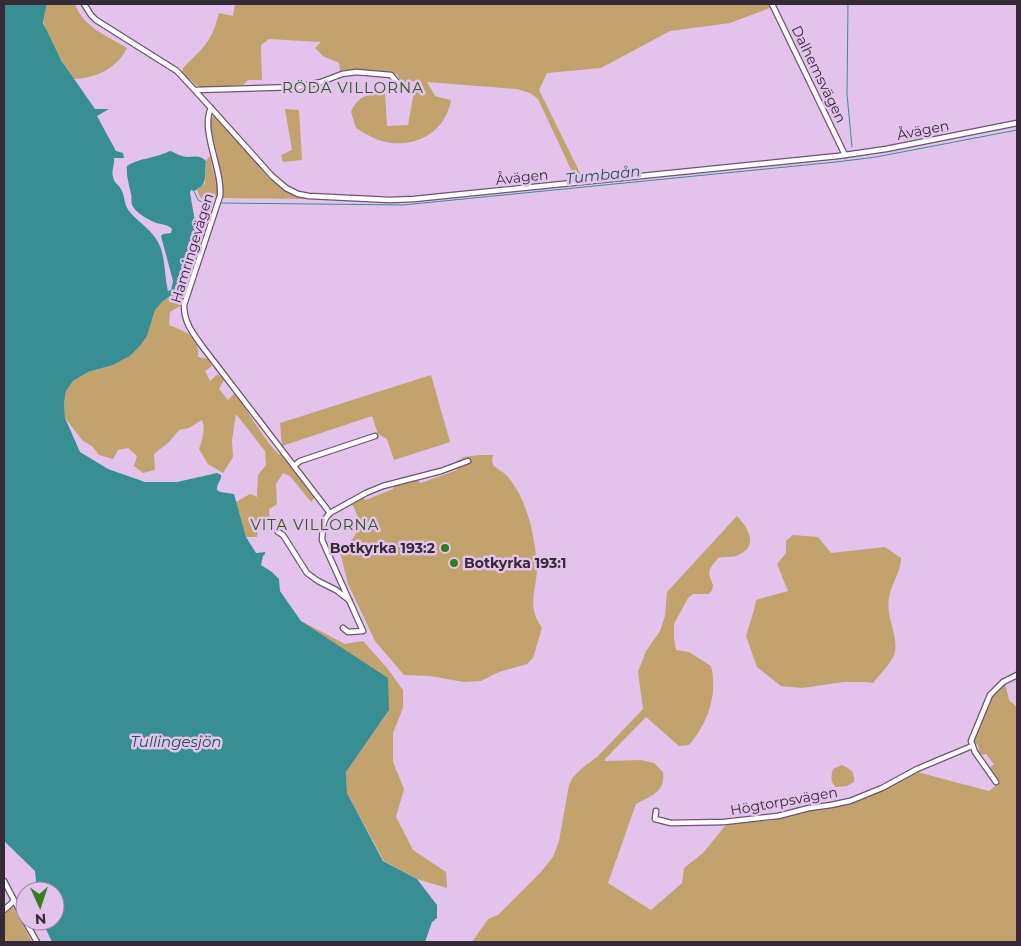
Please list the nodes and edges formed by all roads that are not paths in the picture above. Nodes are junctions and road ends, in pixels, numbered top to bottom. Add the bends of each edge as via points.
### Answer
1 (84, 4) edge
2 (772, 4) edge
3 (400, 86) dead end
4 (196, 90) junction
5 (211, 108) junction
6 (1017, 123) edge
7 (845, 155) junction
8 (374, 436) dead end
9 (468, 461) dead end
10 (294, 466) junction
11 (330, 513) junction
12 (278, 532) dead end
13 (350, 601) junction
14 (343, 628) dead end
15 (1017, 675) edge
16 (972, 746) junction
17 (996, 782) dead end
18 (656, 811) dead end
19 (4, 881) edge
20 (14, 901) joint
21 (4, 910) edge
22 (31, 931) edge
23 (37, 942) edge

1 - 4 street via 96,20 177,71
2 - 7 street, Dalhemsvägen
3 - 4 street via 392,75 356,72 297,87
4 - 5 street
5 - 7 street, Åvägen via 272,176 286,188 309,196 414,200
5 - 10 street, Hamringevägen via 207,121 220,196 184,305 184,315 202,346
6 - 7 street, Åvägen
8 - 10 street
9 - 11 street via 383,486
10 - 11 street, Hamringevägen
11 - 13 street via 323,526 322,540
12 - 13 street via 308,573
13 - 14 street via 363,631 348,632
15 - 16 street via 990,694 971,741
16 - 17 street
16 - 18 street, Högtorpsvägen via 882,788 832,805 724,822 661,822 655,819
19 - 20 street
20 - 21 street
22 - 23 street

